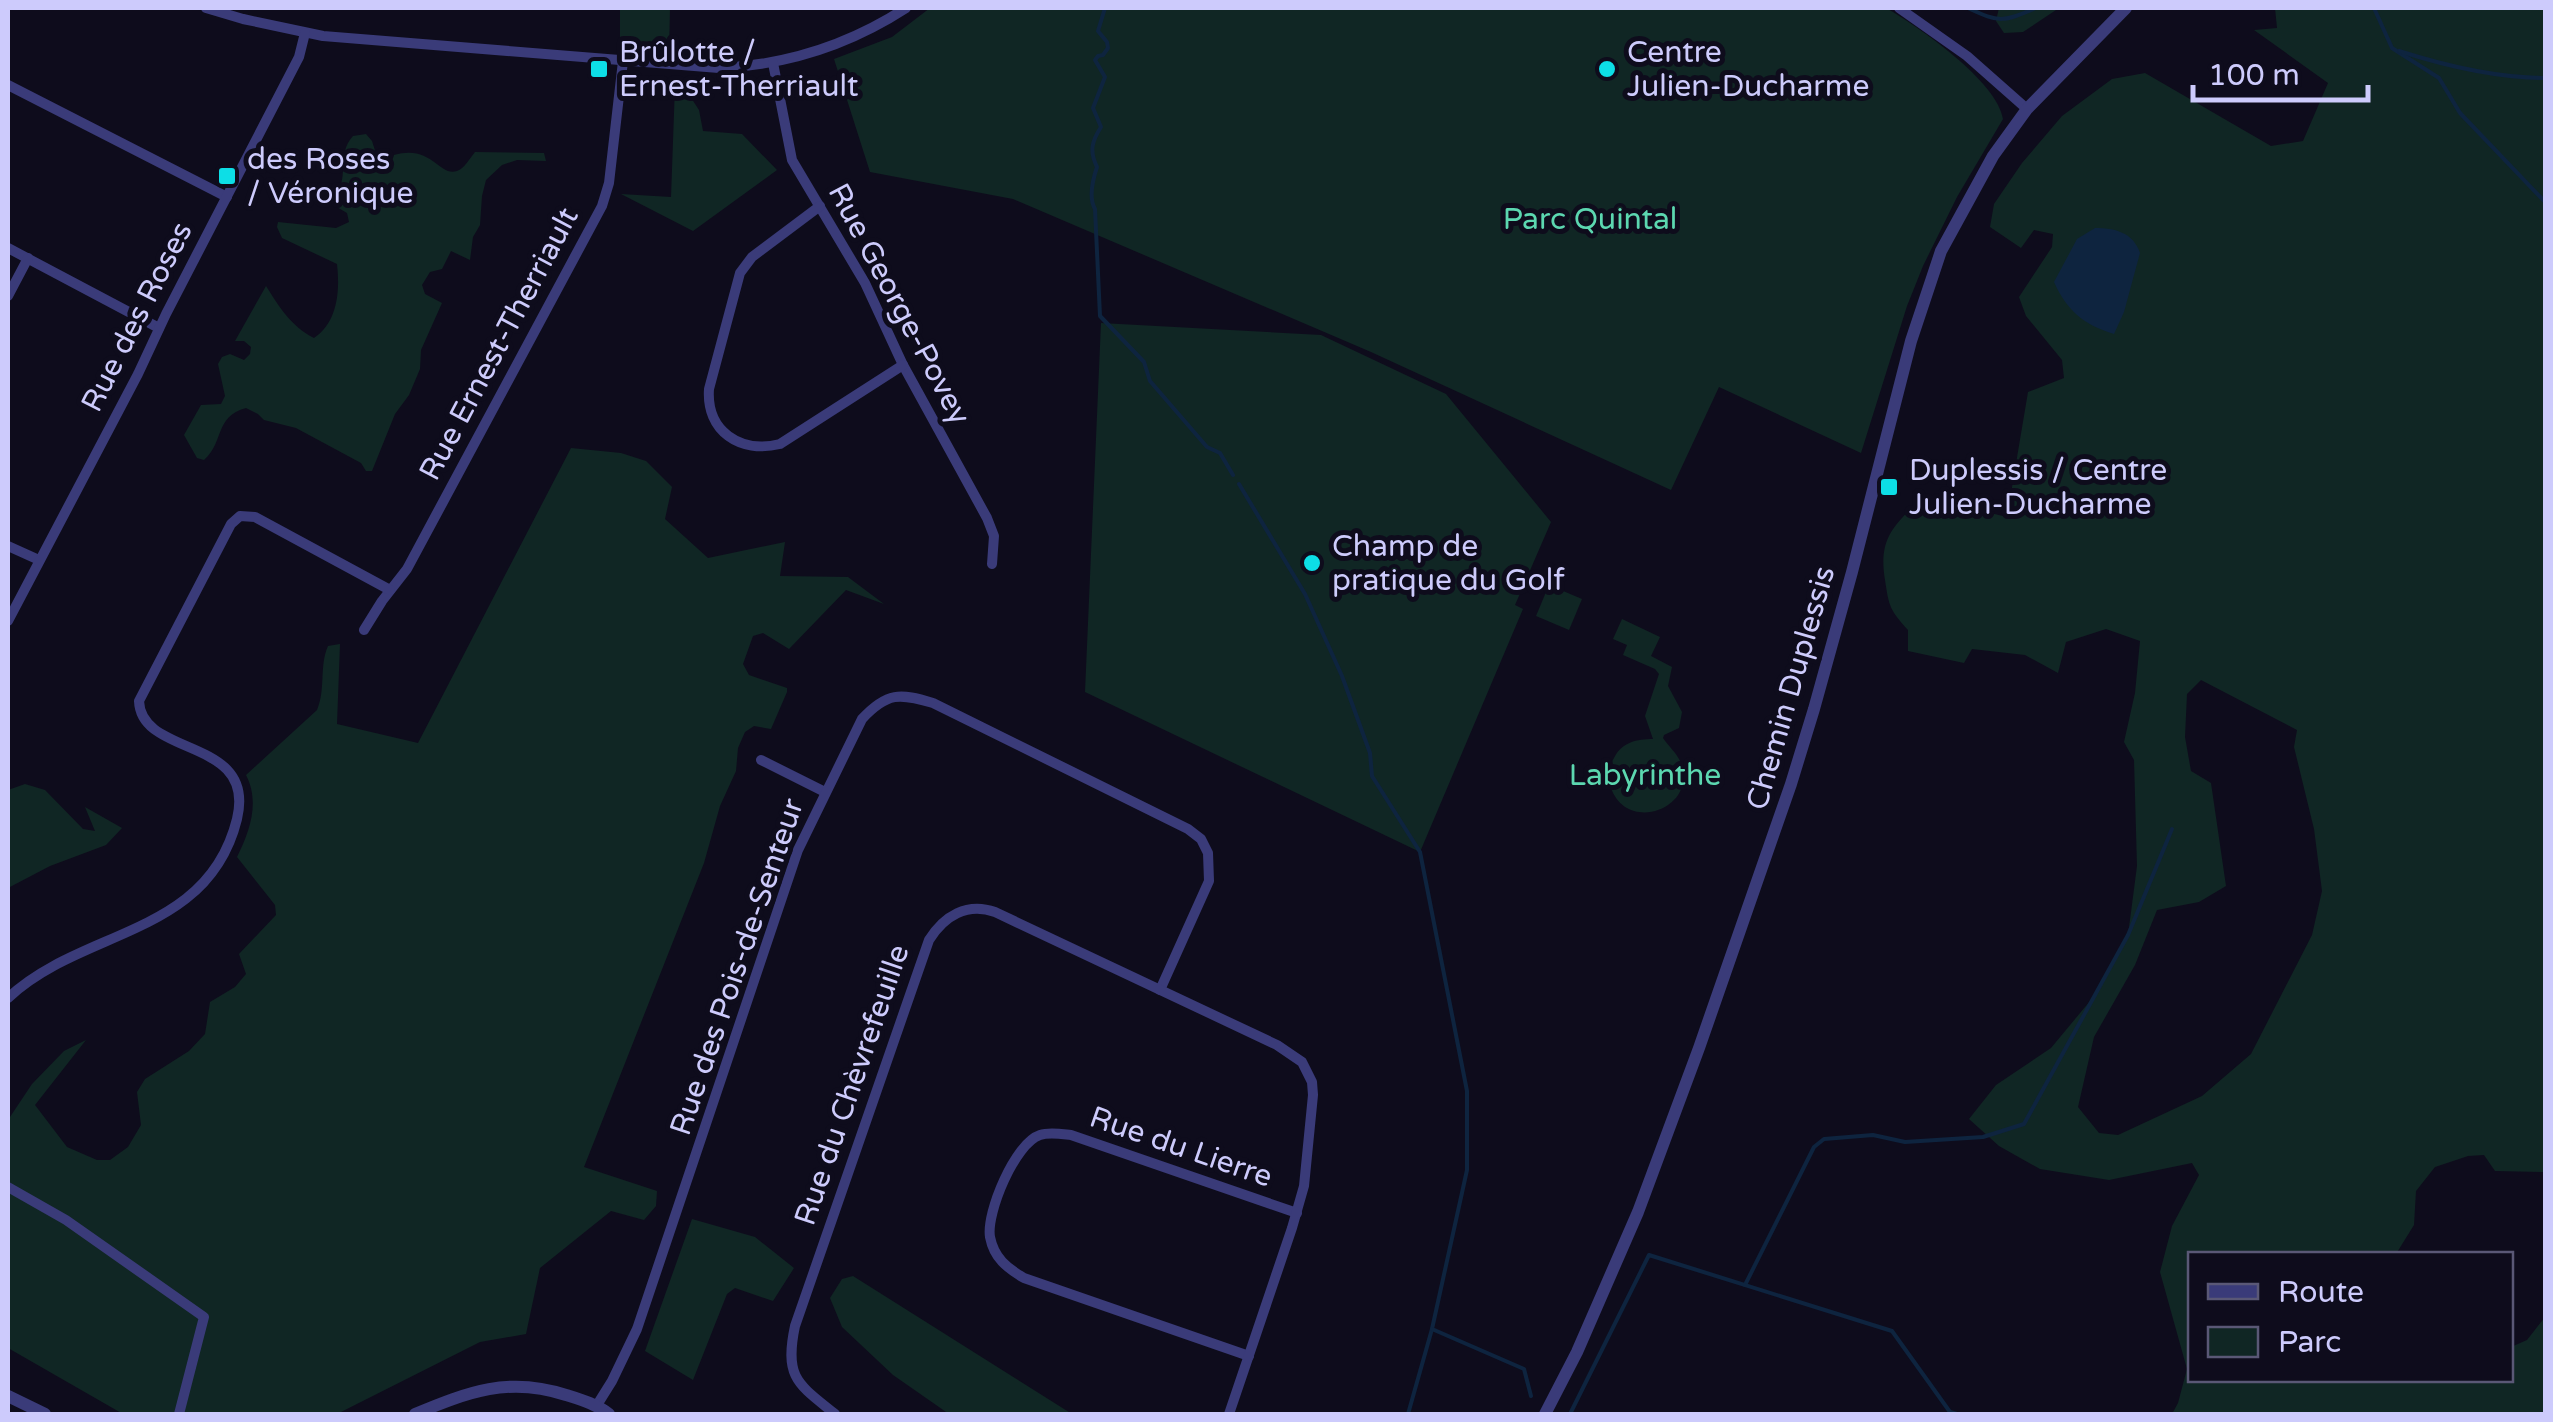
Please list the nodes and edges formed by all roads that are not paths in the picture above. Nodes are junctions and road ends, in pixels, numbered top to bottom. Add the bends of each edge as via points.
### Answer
1 (206, 8) edge
2 (906, 8) edge
3 (1899, 8) edge
4 (2126, 8) edge
5 (305, 33) junction
6 (623, 61) junction
7 (772, 63) junction
8 (8, 85) edge
9 (2027, 109) junction
10 (227, 197) junction
11 (820, 206) junction
12 (8, 248) edge
13 (28, 258) junction
14 (8, 296) edge
15 (159, 328) junction
16 (902, 365) junction
17 (8, 546) edge
18 (39, 560) junction
19 (992, 564) dead end
20 (390, 590) junction
21 (8, 621) edge
22 (364, 630) dead end
23 (761, 760) dead end
24 (826, 792) junction
25 (1160, 990) junction
26 (8, 998) edge
27 (8, 1187) edge
28 (1298, 1213) junction
29 (1249, 1356) junction
30 (8, 1396) edge
31 (597, 1405) junction
32 (45, 1414) edge
33 (180, 1414) edge
34 (415, 1414) edge
35 (609, 1414) edge
36 (835, 1414) edge
37 (1229, 1414) edge
38 (1545, 1414) edge

1 - 5 street
2 - 7 street via 858,36
3 - 9 street via 1968,56
4 - 9 street, Chemin Duplessis
5 - 6 street
5 - 10 street, Rue des Roses
6 - 7 street via 719,68
6 - 20 street, Rue Ernest-Therriault via 602,206
7 - 11 street, Rue George-Povey via 789,151
8 - 10 street
9 - 38 street, Chemin Duplessis via 1972,191 1930,278 1791,784 1638,1212
10 - 15 street, Rue des Roses
11 - 16 street, Rue George-Povey via 879,309
11 - 16 street via 740,272 709,389 712,418 734,440 756,447 780,444
12 - 13 street
13 - 14 street
13 - 15 street
15 - 18 street, Rue des Roses
16 - 19 street, Rue George-Povey via 987,518 994,536
17 - 18 street
18 - 21 street, Rue des Roses
20 - 22 street, Rue Ernest-Therriault
20 - 26 street via 255,517 240,516 231,524 139,701 146,722 216,760 235,780 240,804 228,842 214,870 176,908 42,971
23 - 24 street
24 - 25 street, Rue des Pois-de-Senteur via 872,708 907,696 1188,830 1208,853 1210,881
24 - 31 street, Rue des Pois-de-Senteur via 798,850 637,1329
25 - 28 street, Rue du Chèvrefeuille via 1290,1051 1308,1070 1314,1096
25 - 36 street, Rue du Chèvrefeuille via 986,909 964,910 934,932 792,1344 790,1359 801,1386
27 - 33 street via 204,1317
28 - 29 street
28 - 29 street, Rue du Lierre via 1056,1134 1041,1134 1020,1150 994,1209 993,1248 1010,1270
29 - 37 street
30 - 32 street
31 - 34 street via 524,1385 459,1396
31 - 35 street

